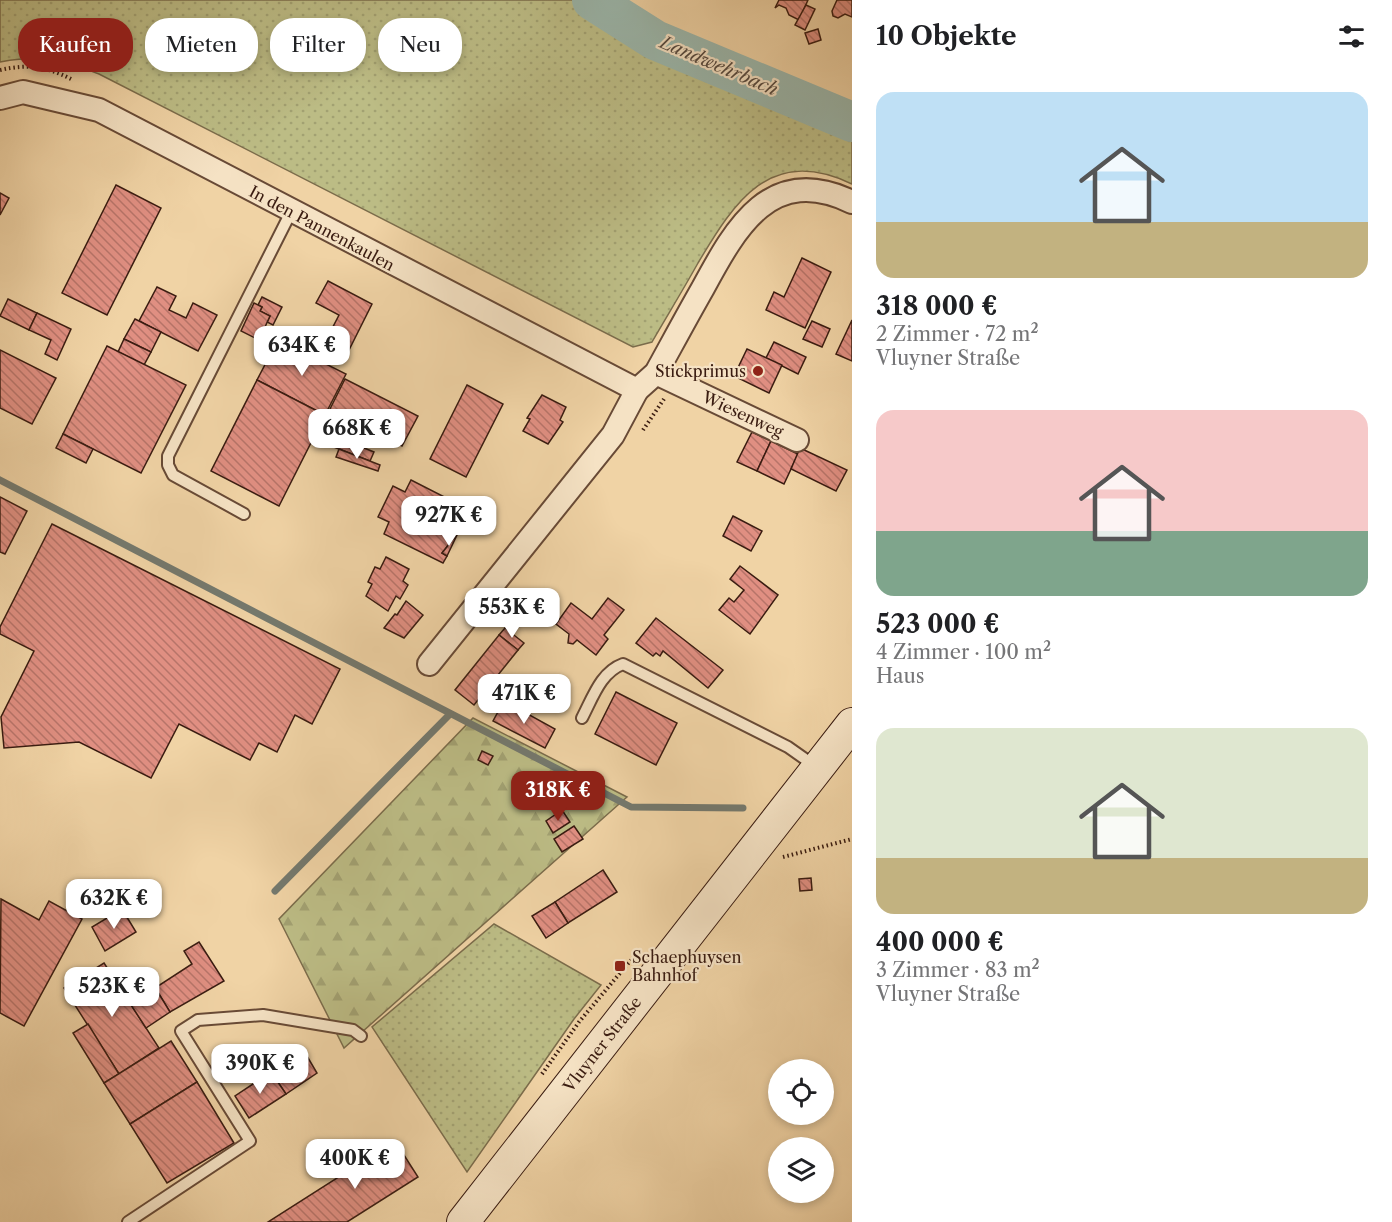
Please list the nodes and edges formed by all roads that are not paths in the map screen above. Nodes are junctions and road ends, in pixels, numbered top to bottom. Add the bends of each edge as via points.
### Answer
1 (0, 98) edge
2 (852, 202) edge
3 (291, 212) junction
4 (656, 373) junction
5 (637, 390) junction
6 (797, 440) dead end
7 (244, 514) dead end
8 (429, 664) dead end
9 (582, 718) dead end
10 (852, 724) edge
11 (818, 768) junction
12 (361, 1036) dead end
13 (128, 1222) edge
14 (463, 1222) edge

1 - 3 street, In den Pannenkaulen via 23,92 99,110
2 - 4 street via 835,194 803,191 783,194 748,215 730,237
3 - 5 street, In den Pannenkaulen
3 - 7 lane via 168,456 173,475
4 - 5 street
4 - 6 street, Wiesenweg
5 - 8 street via 613,435
9 - 11 lane via 603,678 623,664 797,752
10 - 11 main road, Vluyner Straße
11 - 14 main road, Vluyner Straße
12 - 13 lane via 353,1030 263,1015 198,1020 181,1031 250,1141

